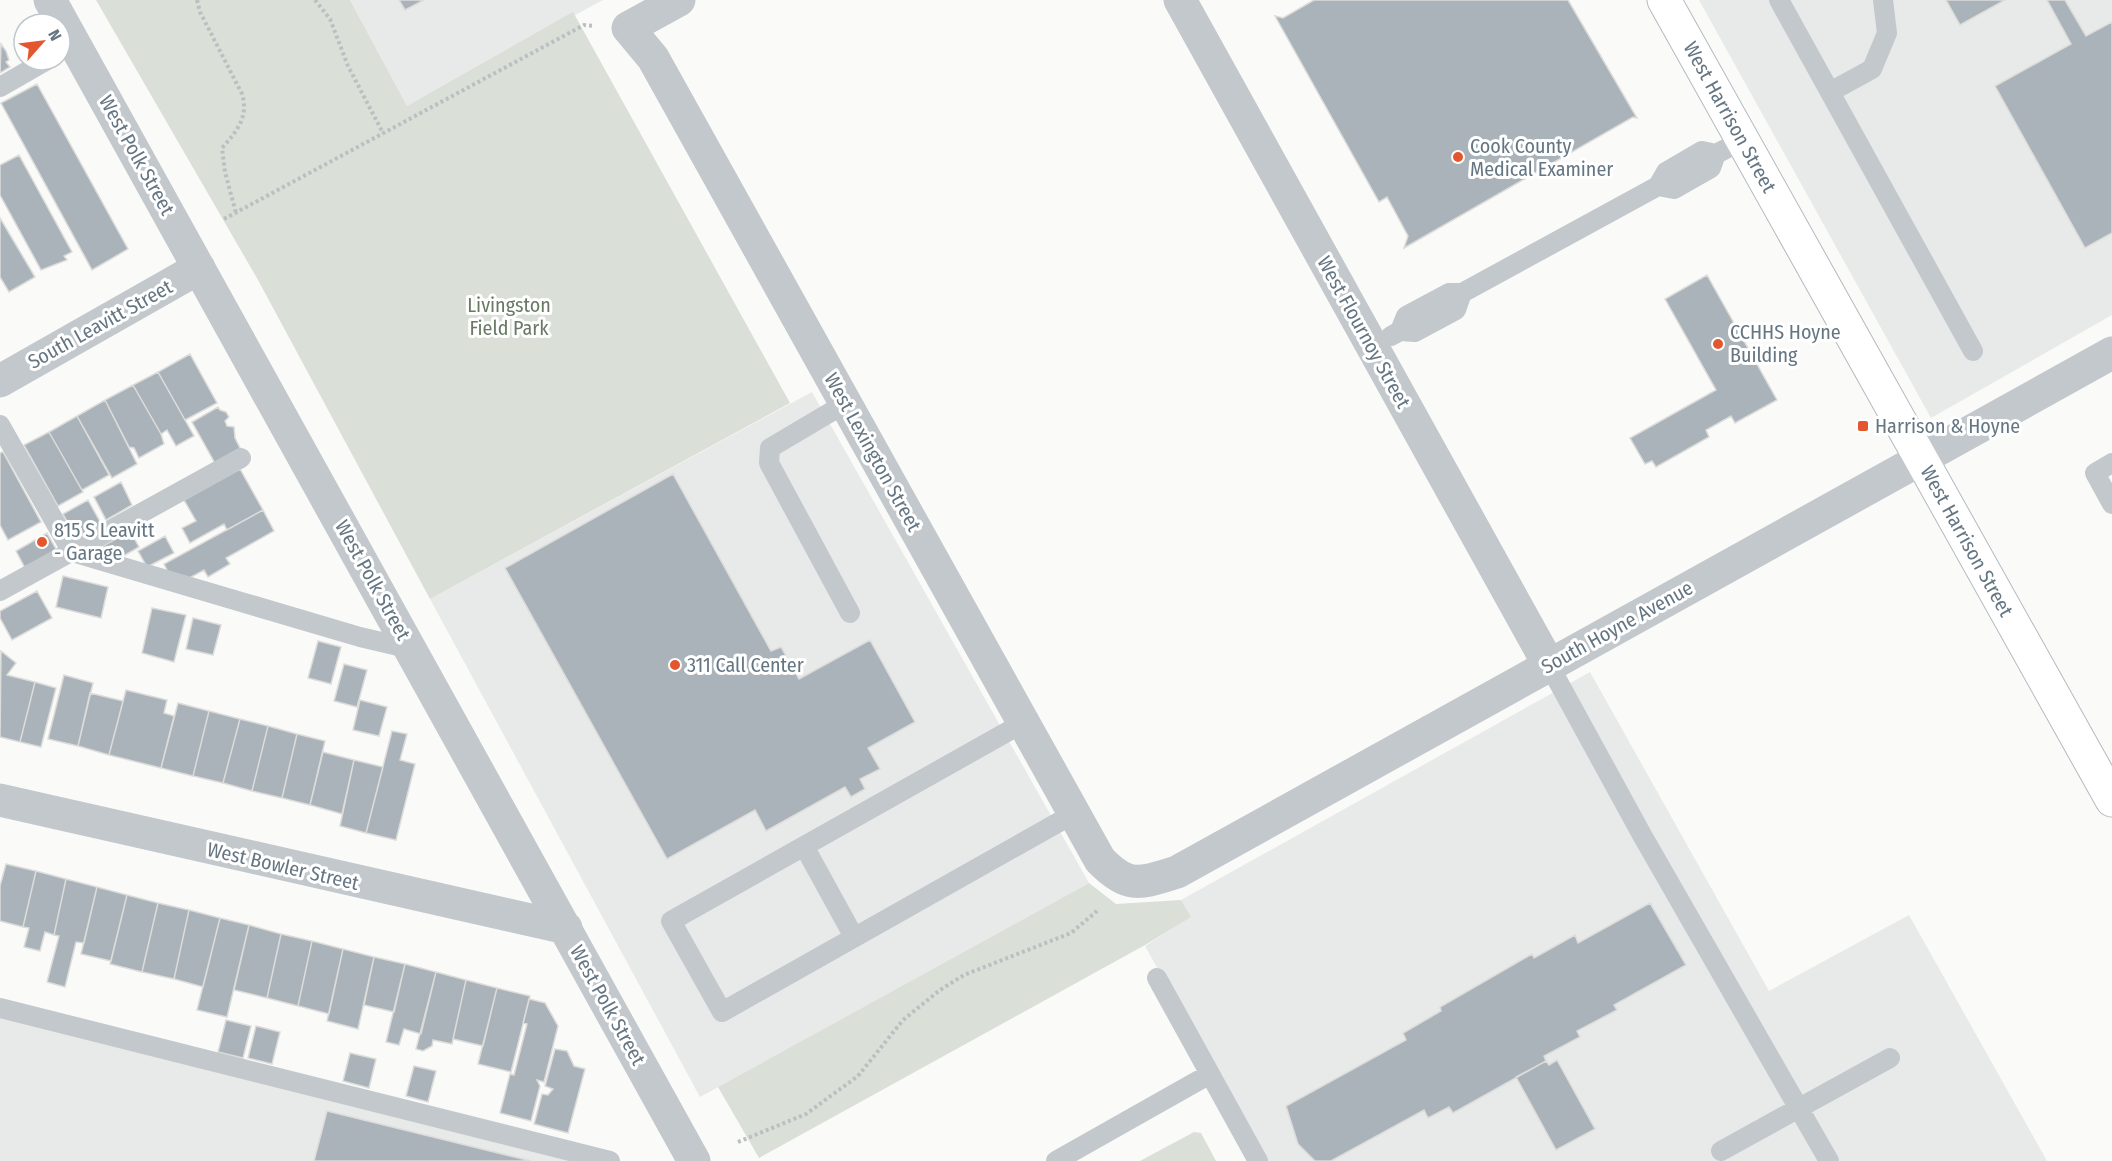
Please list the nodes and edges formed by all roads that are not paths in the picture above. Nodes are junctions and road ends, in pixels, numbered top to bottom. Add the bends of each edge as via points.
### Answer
1 (679, 0) edge
2 (1180, 0) edge
3 (1664, 0) edge
4 (1779, 0) edge
5 (1883, 0) edge
6 (72, 69) edge
7 (26, 72) edge
8 (0, 87) edge
9 (1830, 92) junction
10 (1729, 147) junction
11 (199, 268) junction
12 (1386, 338) junction
13 (1973, 351) dead end
14 (2112, 353) edge
15 (0, 381) edge
16 (846, 404) junction
17 (0, 425) edge
18 (241, 458) dead end
19 (1921, 459) junction
20 (2112, 463) edge
21 (2112, 504) edge
22 (72, 552) junction
23 (0, 591) edge
24 (850, 613) dead end
25 (411, 649) junction
26 (1549, 665) junction
27 (1023, 723) junction
28 (0, 800) edge
29 (2112, 800) edge
30 (1075, 813) junction
31 (804, 846) junction
32 (1117, 877) joint
33 (566, 928) junction
34 (854, 937) junction
35 (1157, 978) dead end
36 (0, 1008) edge
37 (1890, 1058) dead end
38 (1210, 1074) junction
39 (1799, 1109) junction
40 (1721, 1151) dead end
41 (610, 1161) edge
42 (694, 1161) edge
43 (1056, 1161) edge
44 (1258, 1161) edge
45 (1829, 1161) edge

1 - 16 street, West Lexington Street via 628,28 653,58
2 - 12 street, West Flournoy Street
3 - 10 street, West Harrison Street
4 - 9 lane
5 - 9 lane via 1887,33 1872,69
6 - 11 street, West Polk Street
7 - 8 lane
9 - 13 lane
10 - 12 lane via 1702,151 1666,172 1658,186 1462,293 1449,293 1406,316
10 - 19 street, West Harrison Street
11 - 15 street, South Leavitt Street
11 - 25 street, West Polk Street
12 - 26 street, West Flournoy Street
14 - 19 street, South Hoyne Avenue
16 - 24 lane via 770,448 769,463
16 - 27 street, West Lexington Street
17 - 22 lane
18 - 22 lane
19 - 26 street, South Hoyne Avenue
19 - 29 street, West Harrison Street
20 - 21 lane via 2095,473
22 - 23 lane
22 - 25 lane
25 - 33 street, West Polk Street
26 - 32 street, South Hoyne Avenue via 1177,872 1143,882
26 - 39 lane
27 - 30 street, West Lexington Street
27 - 31 lane
28 - 33 street, West Bowler Street
30 - 32 street, West Lexington Street via 1100,860
30 - 34 lane
31 - 34 lane
31 - 34 lane via 671,921 722,1012
33 - 42 street, West Polk Street
35 - 38 lane
36 - 41 lane
37 - 39 lane
38 - 43 lane
38 - 44 lane
39 - 40 lane
39 - 45 lane

